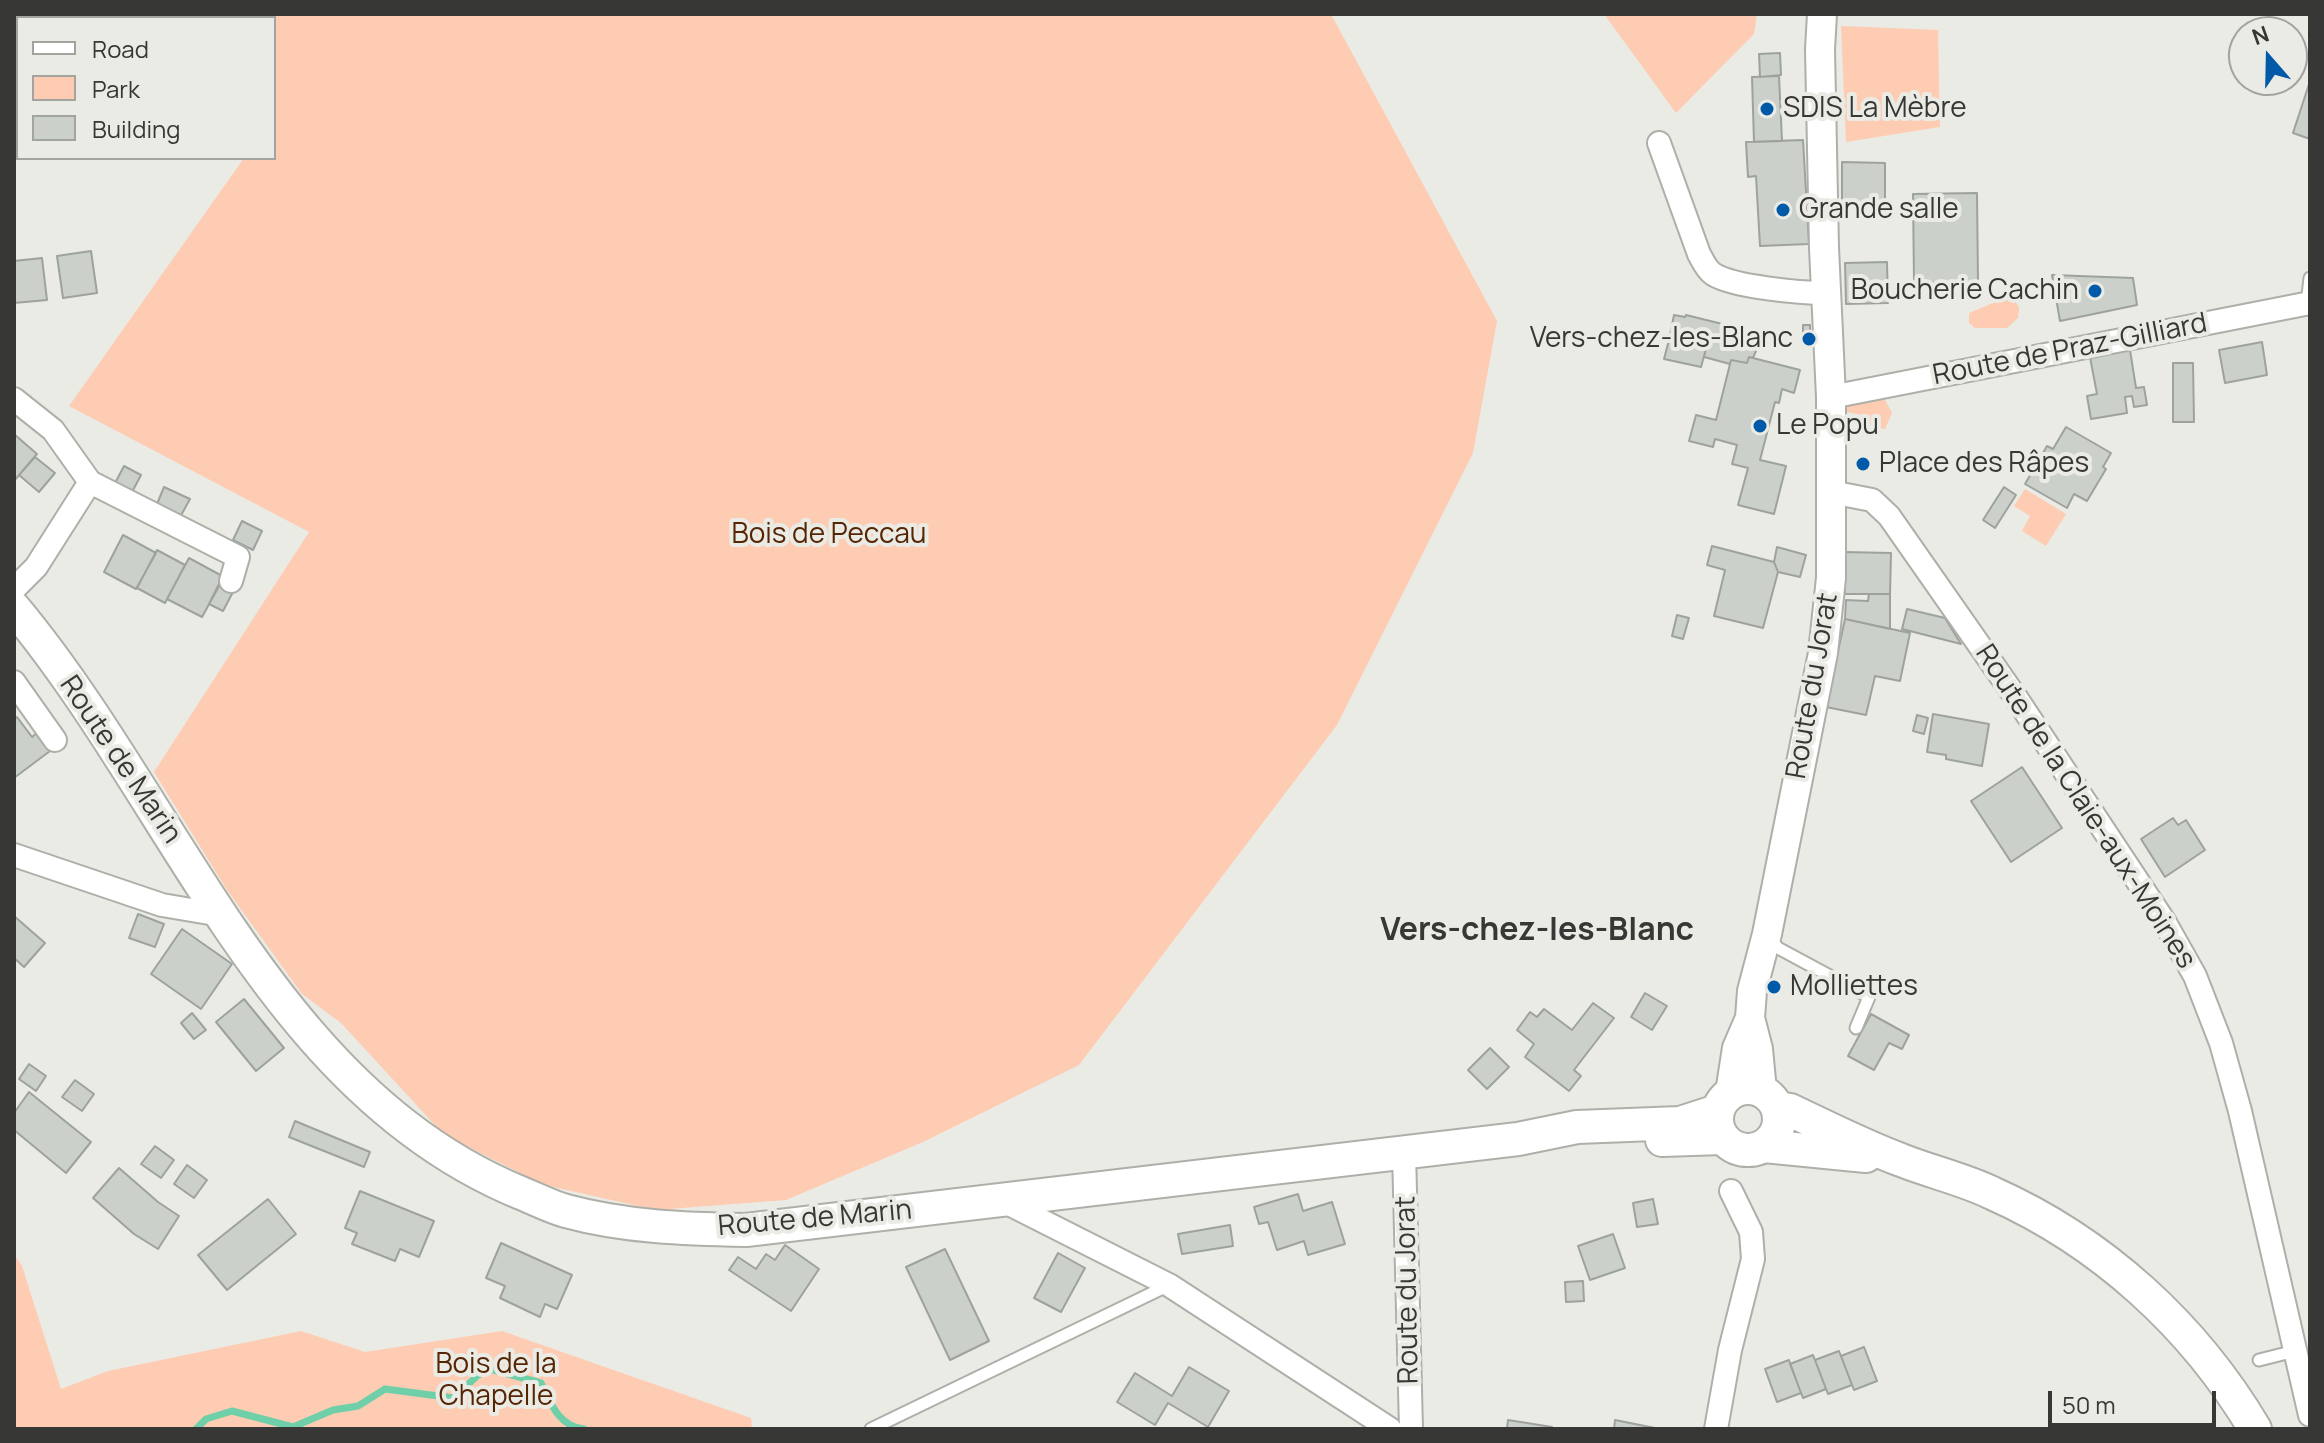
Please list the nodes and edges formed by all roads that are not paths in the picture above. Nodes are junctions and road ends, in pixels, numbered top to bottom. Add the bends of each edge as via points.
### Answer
1 (1822, 14) edge
2 (1659, 143) dead end
3 (2310, 278) edge
4 (1826, 293) junction
5 (2308, 304) edge
6 (1831, 397) junction
7 (14, 399) edge
8 (90, 482) junction
9 (1831, 492) junction
10 (231, 581) dead end
11 (14, 589) edge
12 (14, 608) edge
13 (14, 682) edge
14 (55, 740) dead end
15 (14, 855) edge
16 (221, 915) junction
17 (1767, 934) junction
18 (1750, 1018) junction
19 (1856, 1028) dead end
20 (1770, 1099) junction
21 (1723, 1114) junction
22 (1764, 1146) junction
23 (1404, 1152) junction
24 (1901, 1160) junction
25 (1731, 1191) dead end
26 (1001, 1200) junction
27 (1169, 1285) junction
28 (2295, 1351) junction
29 (2259, 1360) dead end
30 (2310, 1415) edge
31 (871, 1429) edge
32 (1390, 1429) edge
33 (1411, 1429) edge
34 (1716, 1429) edge
35 (2255, 1429) edge

1 - 4 street, Route du Jorat
2 - 4 street via 1708,270 1728,280
3 - 5 lane
4 - 6 street, Route du Jorat
5 - 6 street, Route de Praz-Gilliard
6 - 9 street, Route du Jorat
7 - 8 street via 53,430
8 - 10 street via 238,557
8 - 11 street via 36,567
9 - 17 street, Route du Jorat via 1831,578 1823,653
9 - 28 street, Route de la Claie-aux-Moines via 1872,500 1889,516 2017,699 2195,976 2240,1111
12 - 16 main road, Route de Marin via 135,777
13 - 14 street
15 - 16 street via 162,905
16 - 26 main road, Route de Marin via 320,1046 401,1124 491,1181 563,1210 670,1228 746,1230
17 - 18 street, Route du Jorat
17 - 19 lane via 1778,948 1869,997
18 - 20 street, Route du Jorat
18 - 21 street, Route du Jorat via 1737,1048
20 - 21 main road via 1746,1087
20 - 22 main road via 1778,1129
20 - 24 main road
21 - 22 main road via 1737,1148
21 - 23 main road, Route de Marin via 1574,1145 1518,1139
22 - 24 main road
23 - 26 main road, Route de Marin
23 - 33 street, Route du Jorat
24 - 35 main road via 1993,1193 2088,1247 2170,1317 2206,1357
25 - 34 street via 1751,1232 1753,1259
26 - 27 street
27 - 31 lane
27 - 32 street
28 - 29 lane
28 - 30 street, Route de la Claie-aux-Moines

